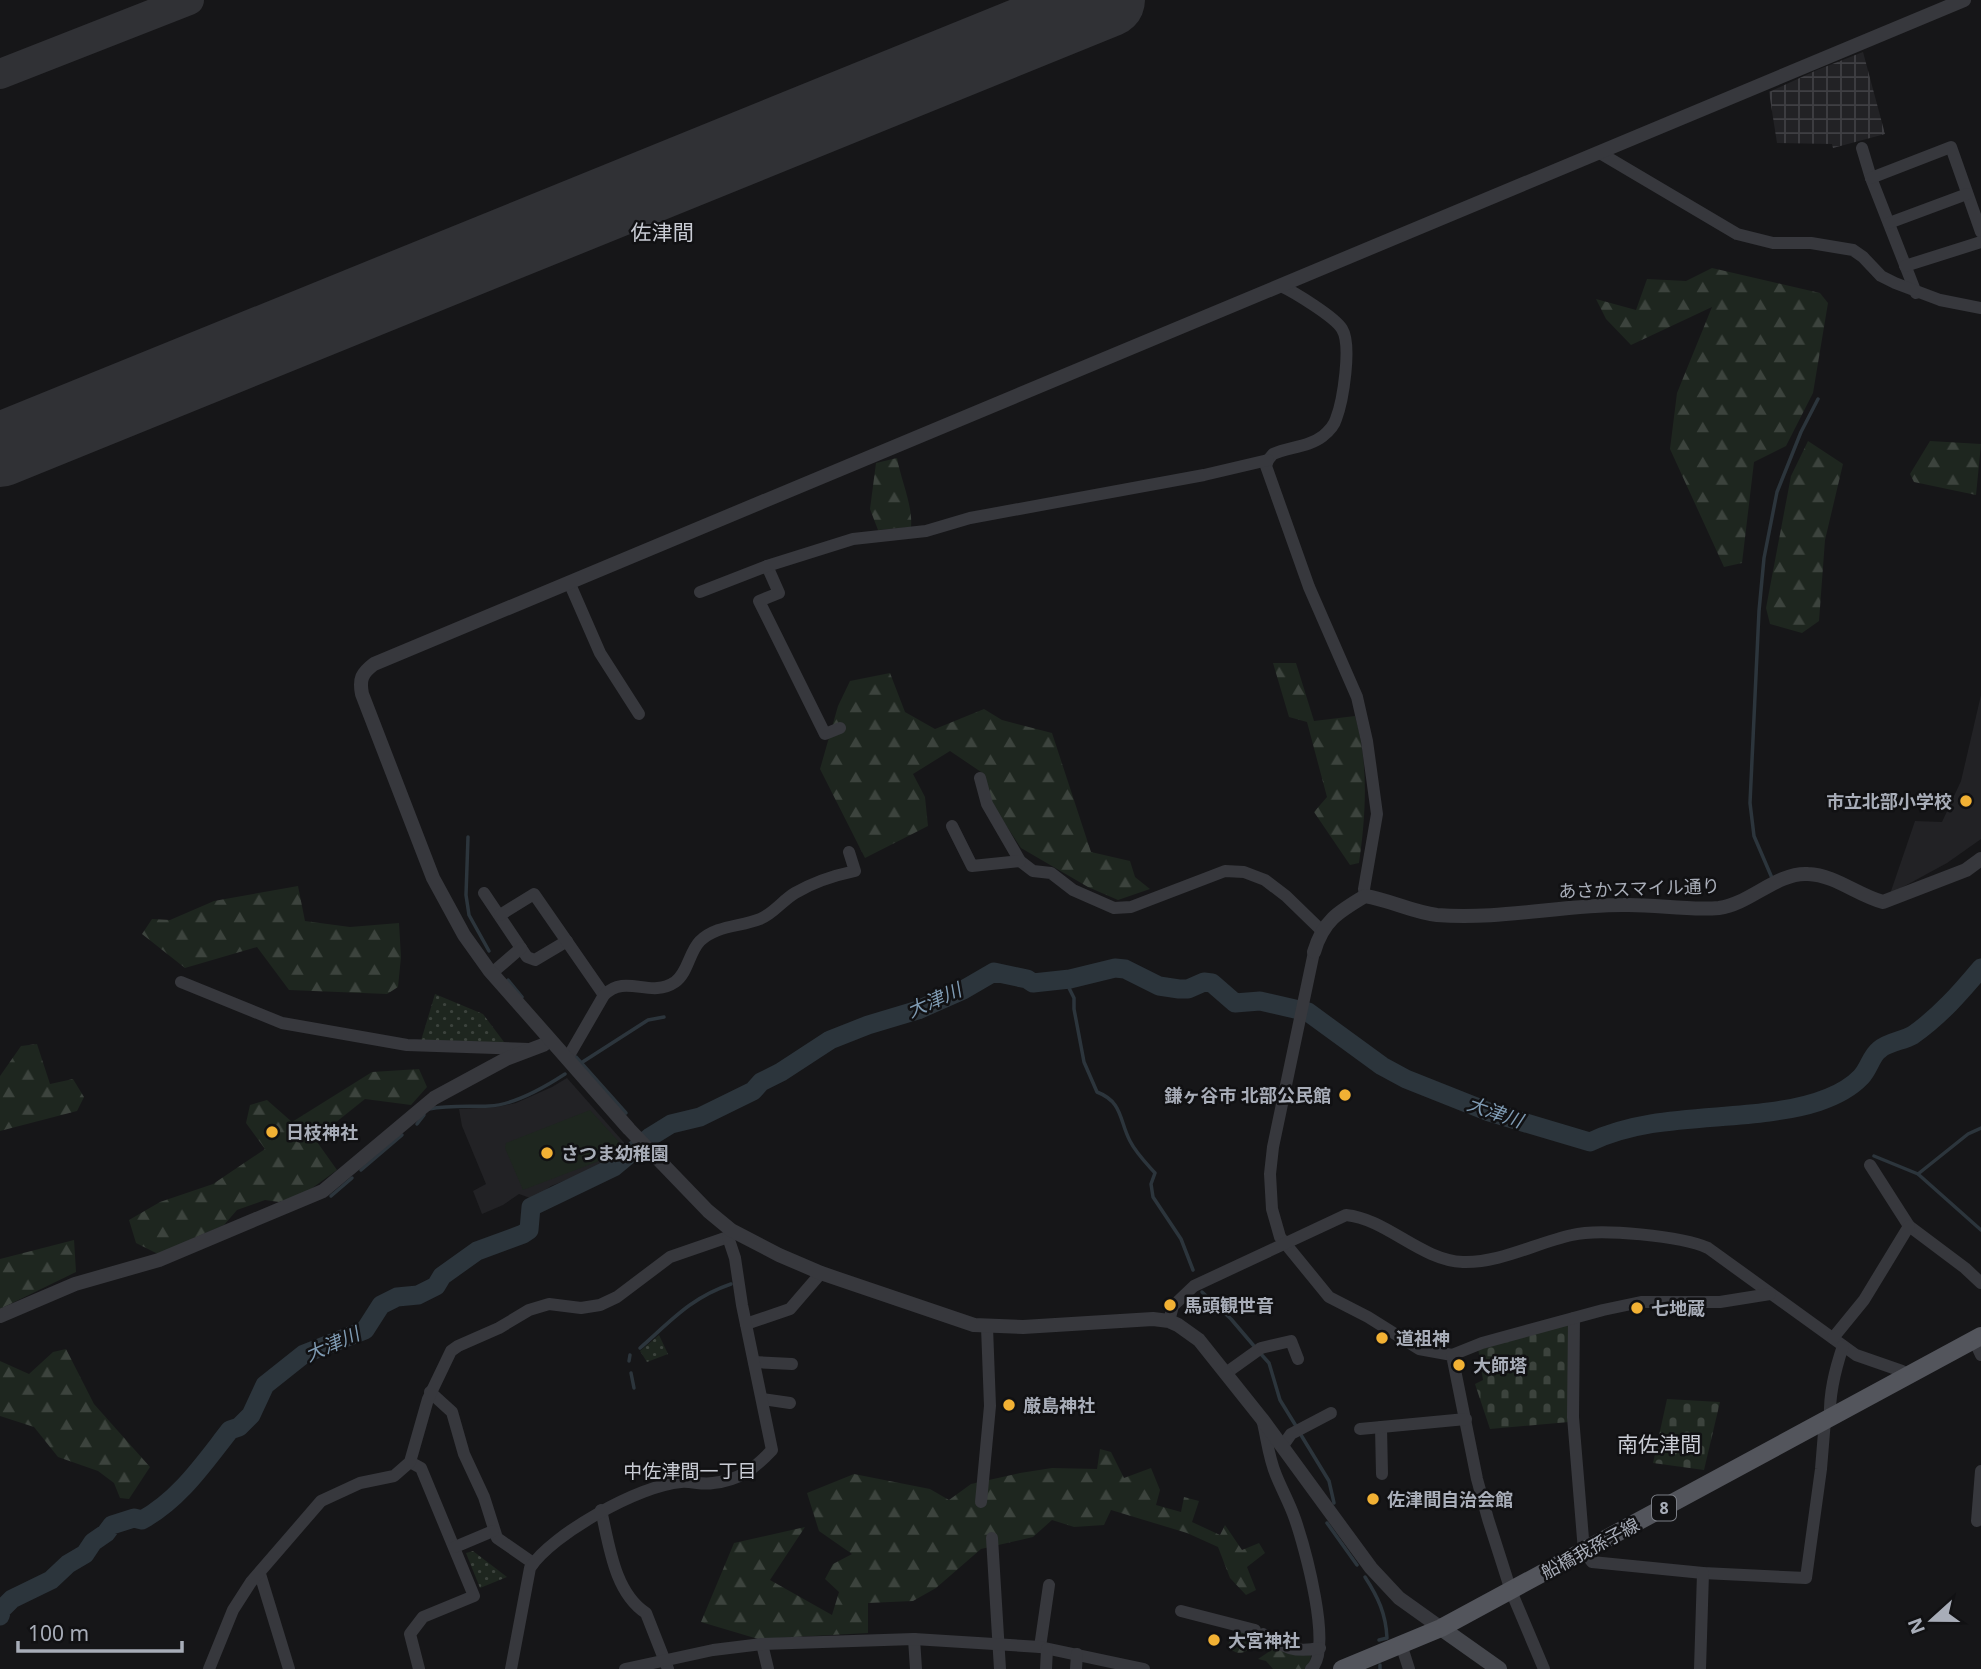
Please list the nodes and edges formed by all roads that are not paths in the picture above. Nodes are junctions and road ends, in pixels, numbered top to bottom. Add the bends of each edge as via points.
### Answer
1 (1964, 0) edge
2 (1862, 148) dead end
3 (1600, 153) junction
4 (1871, 178) junction
5 (1968, 194) junction
6 (1889, 223) junction
7 (1981, 232) edge
8 (1981, 242) edge
9 (1905, 266) junction
10 (1281, 286) junction
11 (1916, 293) junction
12 (1981, 308) edge
13 (1268, 460) junction
14 (767, 566) junction
15 (569, 582) junction
16 (700, 592) dead end
17 (639, 714) dead end
18 (840, 728) dead end
19 (980, 778) dead end
20 (952, 826) dead end
21 (849, 852) dead end
22 (1981, 859) edge
23 (1020, 861) junction
24 (484, 893) dead end
25 (1365, 896) junction
26 (500, 915) junction
27 (1321, 930) junction
28 (567, 942) junction
29 (521, 947) junction
30 (1314, 952) joint
31 (492, 973) junction
32 (181, 982) dead end
33 (604, 995) junction
34 (550, 1040) junction
35 (533, 1049) junction
36 (567, 1059) junction
37 (1870, 1165) dead end
38 (1909, 1226) junction
39 (729, 1233) junction
40 (1286, 1244) junction
41 (821, 1273) junction
42 (1981, 1283) edge
43 (1770, 1294) junction
44 (0, 1316) edge
45 (1574, 1318) junction
46 (1169, 1321) junction
47 (746, 1324) junction
48 (987, 1327) junction
49 (1838, 1342) junction
50 (1979, 1344) edge
51 (1452, 1355) junction
52 (1298, 1360) dead end
53 (754, 1362) junction
54 (792, 1364) dead end
55 (1226, 1373) junction
56 (1906, 1377) junction
57 (430, 1392) junction
58 (762, 1399) junction
59 (790, 1403) dead end
60 (1331, 1413) dead end
61 (1262, 1419) junction
62 (1466, 1419) junction
63 (1828, 1419) junction
64 (1381, 1427) junction
65 (1360, 1429) dead end
66 (1282, 1447) junction
67 (411, 1462) junction
68 (1981, 1471) edge
69 (1382, 1474) dead end
70 (981, 1502) dead end
71 (601, 1510) junction
72 (1977, 1521) dead end
73 (493, 1531) junction
74 (992, 1538) dead end
75 (455, 1547) junction
76 (1584, 1551) junction
77 (533, 1563) junction
78 (1703, 1573) junction
79 (260, 1574) junction
80 (1049, 1585) dead end
81 (1511, 1591) junction
82 (1181, 1611) dead end
83 (1441, 1628) junction
84 (914, 1639) junction
85 (762, 1644) junction
86 (1000, 1644) junction
87 (1401, 1644) junction
88 (1044, 1648) junction
89 (1320, 1648) junction
90 (1077, 1654) junction
91 (666, 1665) edge
92 (1494, 1667) edge
93 (209, 1669) edge
94 (289, 1669) edge
95 (419, 1669) edge
96 (512, 1669) edge
97 (625, 1669) edge
98 (768, 1669) edge
99 (916, 1669) edge
100 (1000, 1669) edge
101 (1046, 1669) edge
102 (1076, 1669) edge
103 (1144, 1669) edge
104 (1311, 1669) edge
105 (1344, 1669) edge
106 (1409, 1669) edge
107 (1544, 1669) edge
108 (1700, 1669) edge

1 - 3 street
2 - 4 street
3 - 10 street
3 - 11 street via 1737,234 1773,243 1853,250 1881,276
4 - 5 street via 1951,147
4 - 6 street
5 - 6 street
5 - 7 street
6 - 9 street
8 - 9 street
9 - 11 street
10 - 13 street via 1300,294 1342,329 1346,363 1336,422 1320,439 1273,454
10 - 15 street
11 - 12 street
13 - 14 street via 970,518 926,531 853,539
13 - 25 street via 1266,466 1309,587 1360,706 1377,814
14 - 16 street
14 - 18 street via 779,593 759,601 825,734
15 - 17 street via 600,653
15 - 31 street via 374,664 360,681 433,878
19 - 23 street via 987,804
20 - 23 street via 972,866
21 - 33 street via 855,871 795,893 761,919 709,935 699,942 675,982 659,988 622,984
22 - 25 street, あさかスマイル通り via 1966,870 1882,902 1807,873 1721,908 1620,905 1441,915
23 - 27 street via 1114,908 1131,907 1224,871 1244,872 1265,880
24 - 26 street
25 - 27 street
26 - 28 street via 534,894
26 - 29 street
27 - 30 street
28 - 29 street via 535,960
28 - 33 street
29 - 31 street
30 - 40 street via 1270,1174 1272,1209
31 - 34 street
32 - 35 street via 282,1023 407,1045
33 - 36 street
34 - 35 street
34 - 36 street
35 - 44 street via 434,1098 323,1191 159,1260 75,1283
36 - 39 street
37 - 38 street
38 - 42 street
38 - 49 street
39 - 41 street
39 - 47 street
39 - 57 street via 670,1257 600,1305 549,1304 528,1310 458,1346
40 - 43 street via 1346,1215 1369,1220 1429,1252 1464,1262 1493,1259 1580,1233 1666,1237 1708,1248
40 - 46 street via 1198,1283 1173,1306
40 - 51 street via 1329,1297 1419,1349
41 - 47 street via 790,1309
41 - 48 street
43 - 45 street via 1720,1302 1641,1303
43 - 49 street
45 - 51 street
45 - 76 street via 1573,1417
46 - 48 street
46 - 55 street via 1199,1340
47 - 53 street
48 - 70 street via 990,1406
49 - 56 street via 1867,1360 1902,1371
49 - 63 street
50 - 56 main road, 船橋我孫子線 / 8
51 - 62 street
52 - 55 street via 1291,1341 1257,1350
53 - 54 street
53 - 58 street
55 - 61 street
56 - 63 main road, 船橋我孫子線 / 8
57 - 67 street
57 - 73 street via 452,1412
58 - 59 street
58 - 71 street via 777,1452 752,1470 713,1483 680,1482
60 - 66 street via 1291,1434
61 - 66 street
61 - 89 street via 1276,1475 1302,1542 1320,1625
62 - 64 street
62 - 81 street via 1477,1479
63 - 76 main road, 船橋我孫子線 / 8
63 - 78 street via 1806,1578
64 - 65 street
64 - 69 street
66 - 83 street via 1371,1568 1399,1598
67 - 75 street via 421,1468
67 - 79 street via 394,1476 360,1483 321,1501
68 - 72 street
71 - 77 street
71 - 91 street via 617,1573 646,1613
73 - 75 street
73 - 77 street via 496,1538
74 - 86 street
75 - 95 street via 474,1596 423,1616 416,1625 410,1634
76 - 78 street via 1592,1562
76 - 81 main road, 船橋我孫子線 / 8
77 - 96 street
78 - 108 street
79 - 93 street via 233,1610
79 - 94 street
80 - 88 street
81 - 83 main road, 船橋我孫子線 / 8
81 - 107 street
82 - 89 street via 1259,1632 1284,1648
83 - 87 main road, 船橋我孫子線 / 8
83 - 92 main road
84 - 85 street
84 - 86 street
84 - 99 street
85 - 91 street via 713,1650
85 - 98 street
86 - 88 street
86 - 100 street
87 - 105 main road, 船橋我孫子線 / 8
87 - 106 street
88 - 90 street
88 - 101 street
89 - 104 street
90 - 102 street
90 - 103 street
91 - 97 street

